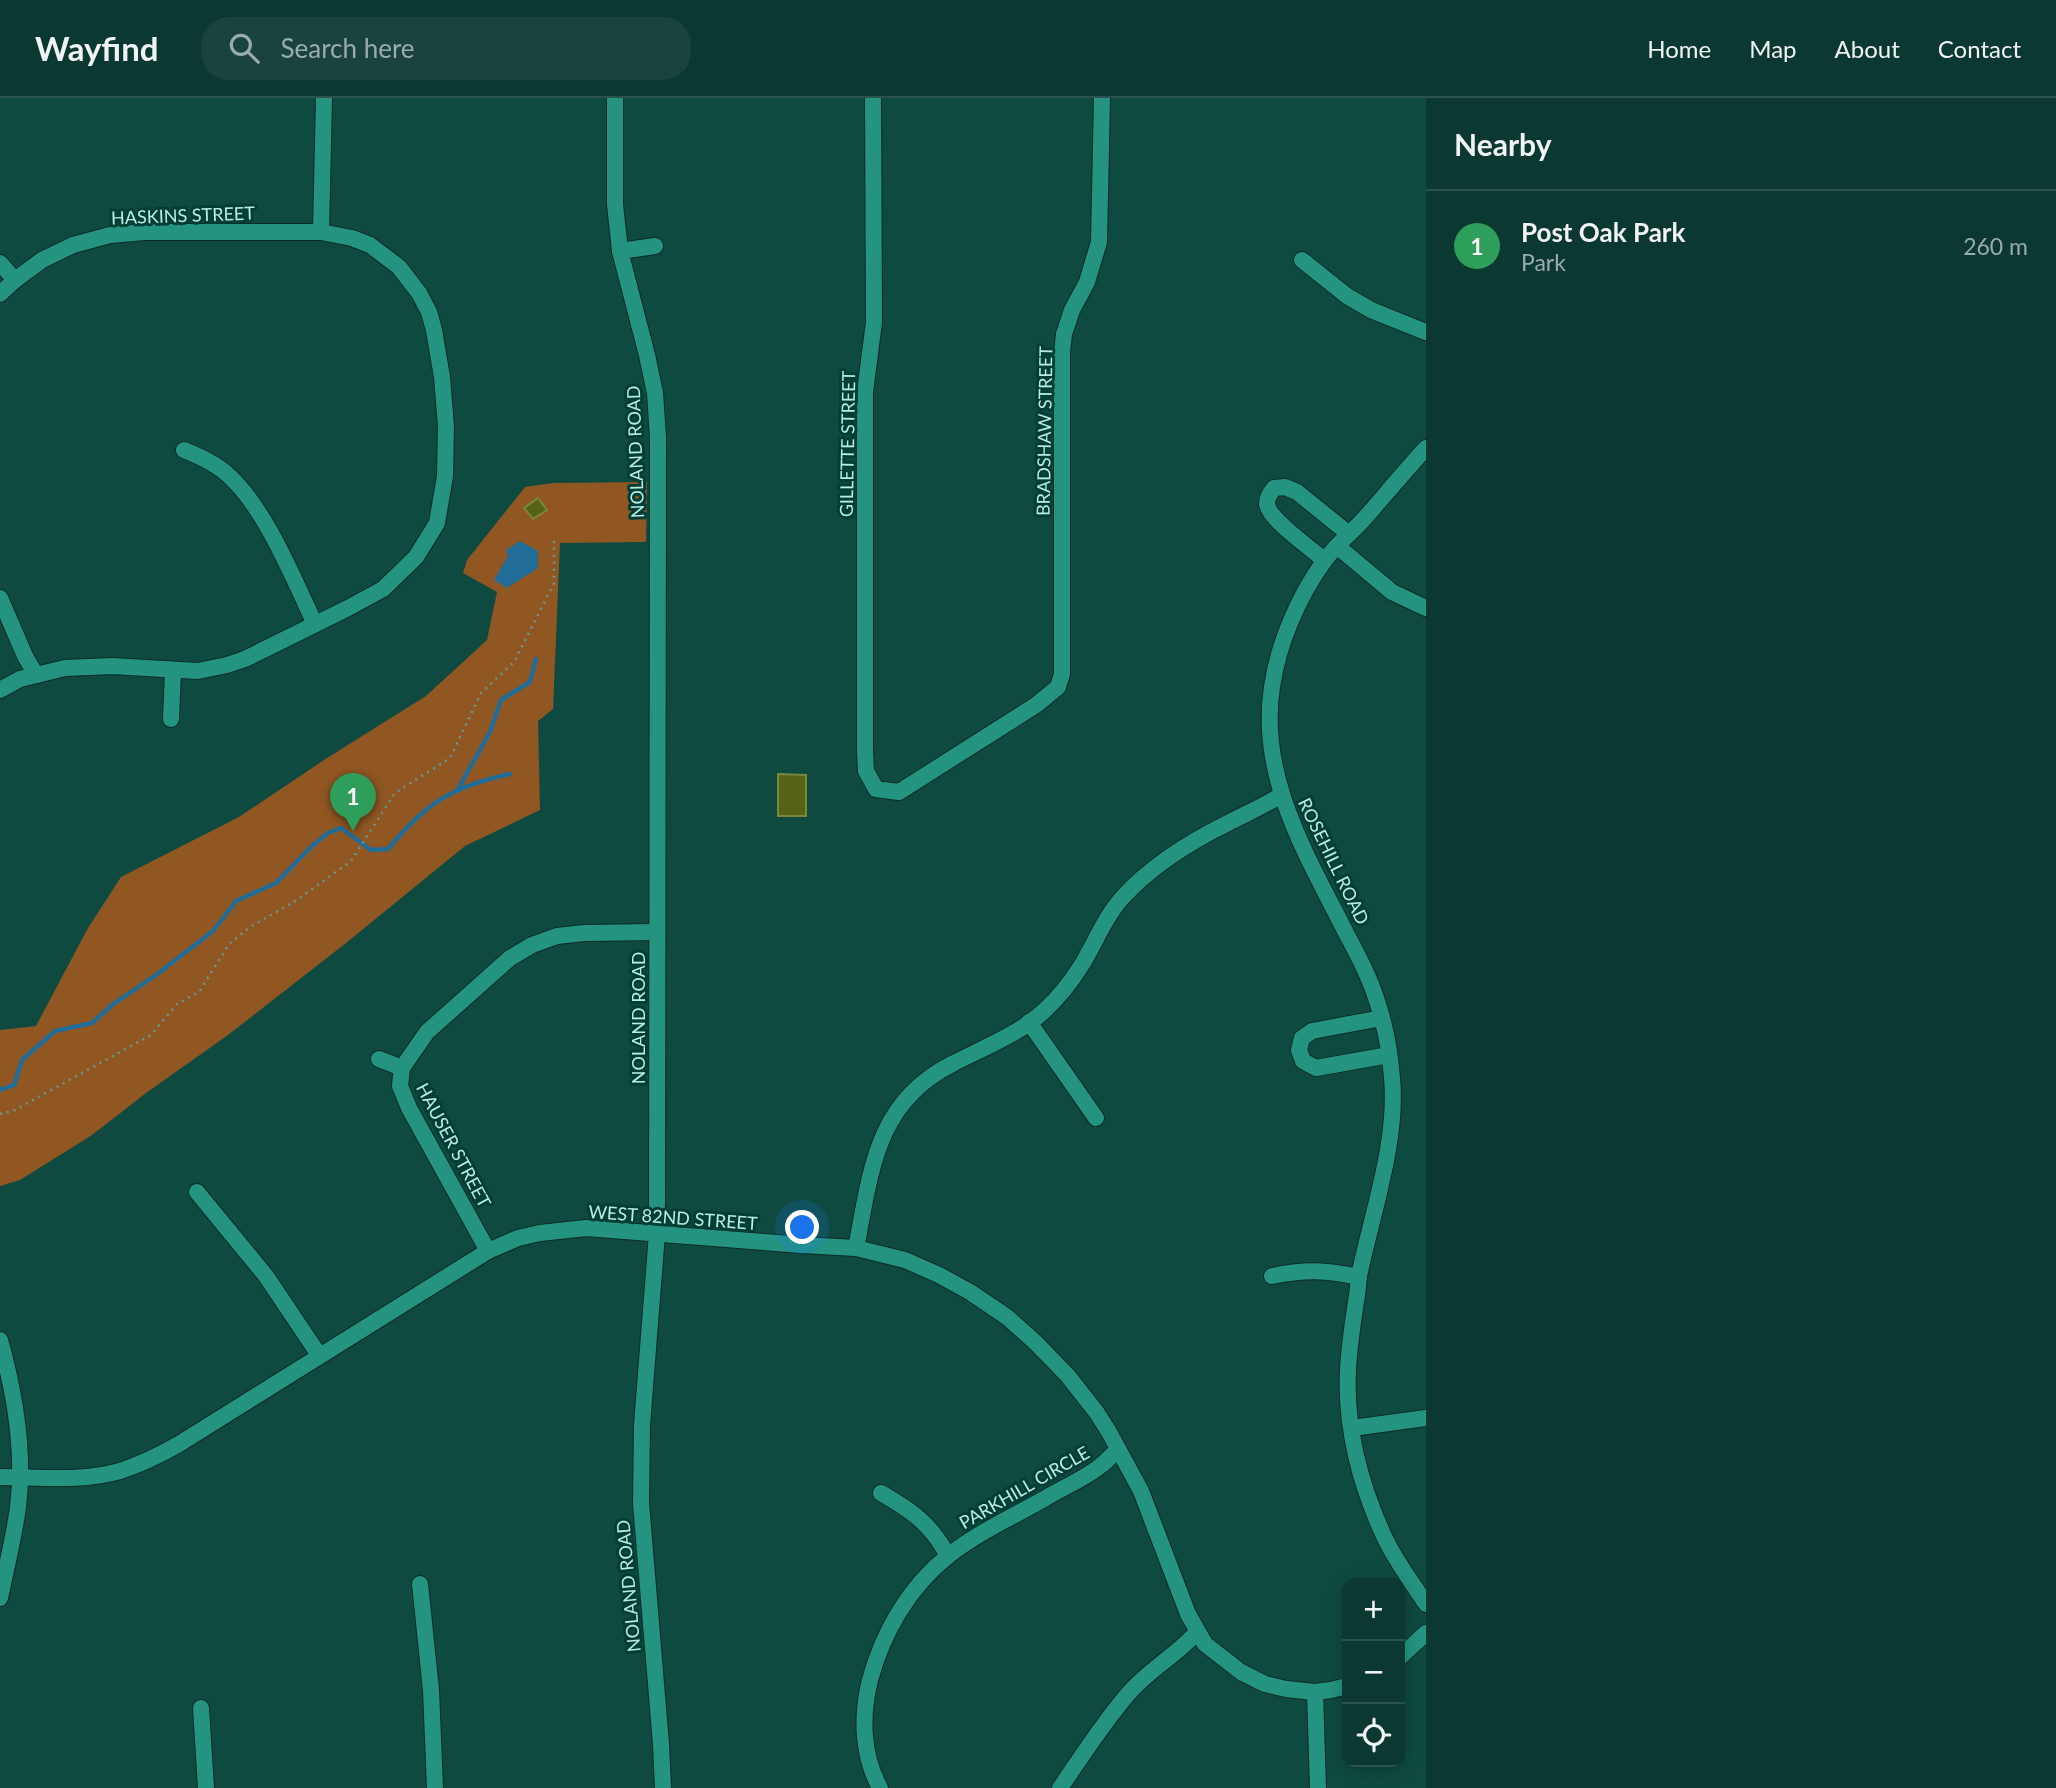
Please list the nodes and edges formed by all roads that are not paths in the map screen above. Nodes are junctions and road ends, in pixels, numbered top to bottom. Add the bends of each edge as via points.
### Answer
1 (324, 98) edge
2 (615, 98) edge
3 (873, 98) edge
4 (1102, 98) edge
5 (321, 232) junction
6 (655, 246) dead end
7 (620, 251) junction
8 (1302, 260) dead end
9 (0, 263) edge
10 (15, 280) junction
11 (0, 294) edge
12 (1426, 331) edge
13 (1426, 448) edge
14 (184, 450) dead end
15 (1349, 534) junction
16 (1337, 546) junction
17 (1324, 560) junction
18 (0, 598) edge
19 (1426, 608) edge
20 (315, 624) junction
21 (173, 671) junction
22 (36, 675) junction
23 (1058, 687) joint
24 (0, 690) edge
25 (171, 719) dead end
26 (1281, 795) junction
27 (657, 932) junction
28 (1382, 1018) junction
29 (1029, 1022) junction
30 (1389, 1055) junction
31 (379, 1059) dead end
32 (402, 1068) junction
33 (1096, 1118) dead end
34 (197, 1192) dead end
35 (657, 1234) junction
36 (856, 1248) junction
37 (488, 1251) junction
38 (1272, 1276) dead end
39 (1359, 1277) junction
40 (0, 1340) edge
41 (319, 1355) junction
42 (1426, 1418) edge
43 (1352, 1428) junction
44 (1118, 1448) junction
45 (0, 1477) edge
46 (19, 1477) junction
47 (881, 1493) dead end
48 (948, 1556) junction
49 (420, 1584) dead end
50 (0, 1598) edge
51 (1426, 1604) edge
52 (1197, 1632) junction
53 (1426, 1633) edge
54 (1405, 1652) edge
55 (1342, 1687) edge
56 (1315, 1692) junction
57 (201, 1708) dead end
58 (1065, 1786) edge
59 (206, 1788) edge
60 (435, 1788) edge
61 (663, 1788) edge
62 (880, 1788) edge
63 (1318, 1788) edge

1 - 5 street
2 - 7 street, NOLAND ROAD
3 - 23 street, GILLETTE STREET via 874,322 865,393 866,771 876,789 899,792
4 - 23 street, BRADSHAW STREET via 1099,242 1087,282 1072,310 1062,353 1062,674
5 - 10 street, HASKINS STREET via 110,235 58,252
5 - 20 street via 370,245 399,267 419,293 434,330 446,426 437,523 416,558 383,589
6 - 7 street
7 - 27 street, NOLAND ROAD via 655,393 658,437
8 - 12 street via 1371,310
9 - 10 street
10 - 11 street, HASKINS STREET
13 - 15 street, ROSEHILL ROAD
14 - 20 street via 226,473 239,486 278,547
15 - 16 street, ROSEHILL ROAD
15 - 17 street via 1297,492 1274,488 1267,506 1274,517
16 - 17 street, ROSEHILL ROAD
16 - 19 street via 1392,592
17 - 26 street, ROSEHILL ROAD via 1293,615 1272,687 1271,752
18 - 22 street
20 - 21 street via 236,662 198,671
21 - 22 street via 91,666
21 - 25 street
22 - 24 street
26 - 28 street, ROSEHILL ROAD via 1363,966
26 - 29 street via 1196,841 1137,883 1106,919 1067,986
27 - 32 street, HAUSER STREET via 584,933 532,945 510,958 427,1032
27 - 35 street, NOLAND ROAD
28 - 30 street, ROSEHILL ROAD
28 - 30 street via 1312,1031 1302,1038 1299,1050 1303,1061 1316,1068
29 - 33 street
29 - 36 street via 942,1069 903,1102 873,1161
30 - 39 street, ROSEHILL ROAD via 1393,1081 1389,1144
31 - 32 street
32 - 37 street, HAUSER STREET via 400,1086 409,1108
34 - 41 street via 266,1276
35 - 36 street, WEST 82ND STREET
35 - 37 street, WEST 82ND STREET via 586,1228 518,1238
35 - 61 street, NOLAND ROAD via 642,1425 641,1503
36 - 44 street, WEST 82ND STREET via 939,1275 1007,1317 1068,1376
37 - 41 street, WEST 82ND STREET
38 - 39 street via 1314,1270
39 - 43 street, ROSEHILL ROAD via 1348,1373
40 - 46 street via 16,1410
41 - 46 street, WEST 82ND STREET via 146,1461 100,1475
42 - 43 street
43 - 51 street, ROSEHILL ROAD via 1363,1485 1384,1536
44 - 48 street, PARKHILL CIRCLE via 1101,1467
44 - 52 street, WEST 82ND STREET via 1150,1510
45 - 46 street, WEST 82ND STREET
46 - 50 street
47 - 48 street via 924,1522
48 - 62 street, PARKHILL CIRCLE via 910,1595 876,1657 864,1735
49 - 60 street
52 - 56 street, WEST 82ND STREET via 1241,1672 1265,1684
52 - 58 street via 1128,1693
53 - 54 street
55 - 56 street, WEST 82ND STREET
56 - 63 street
57 - 59 street

